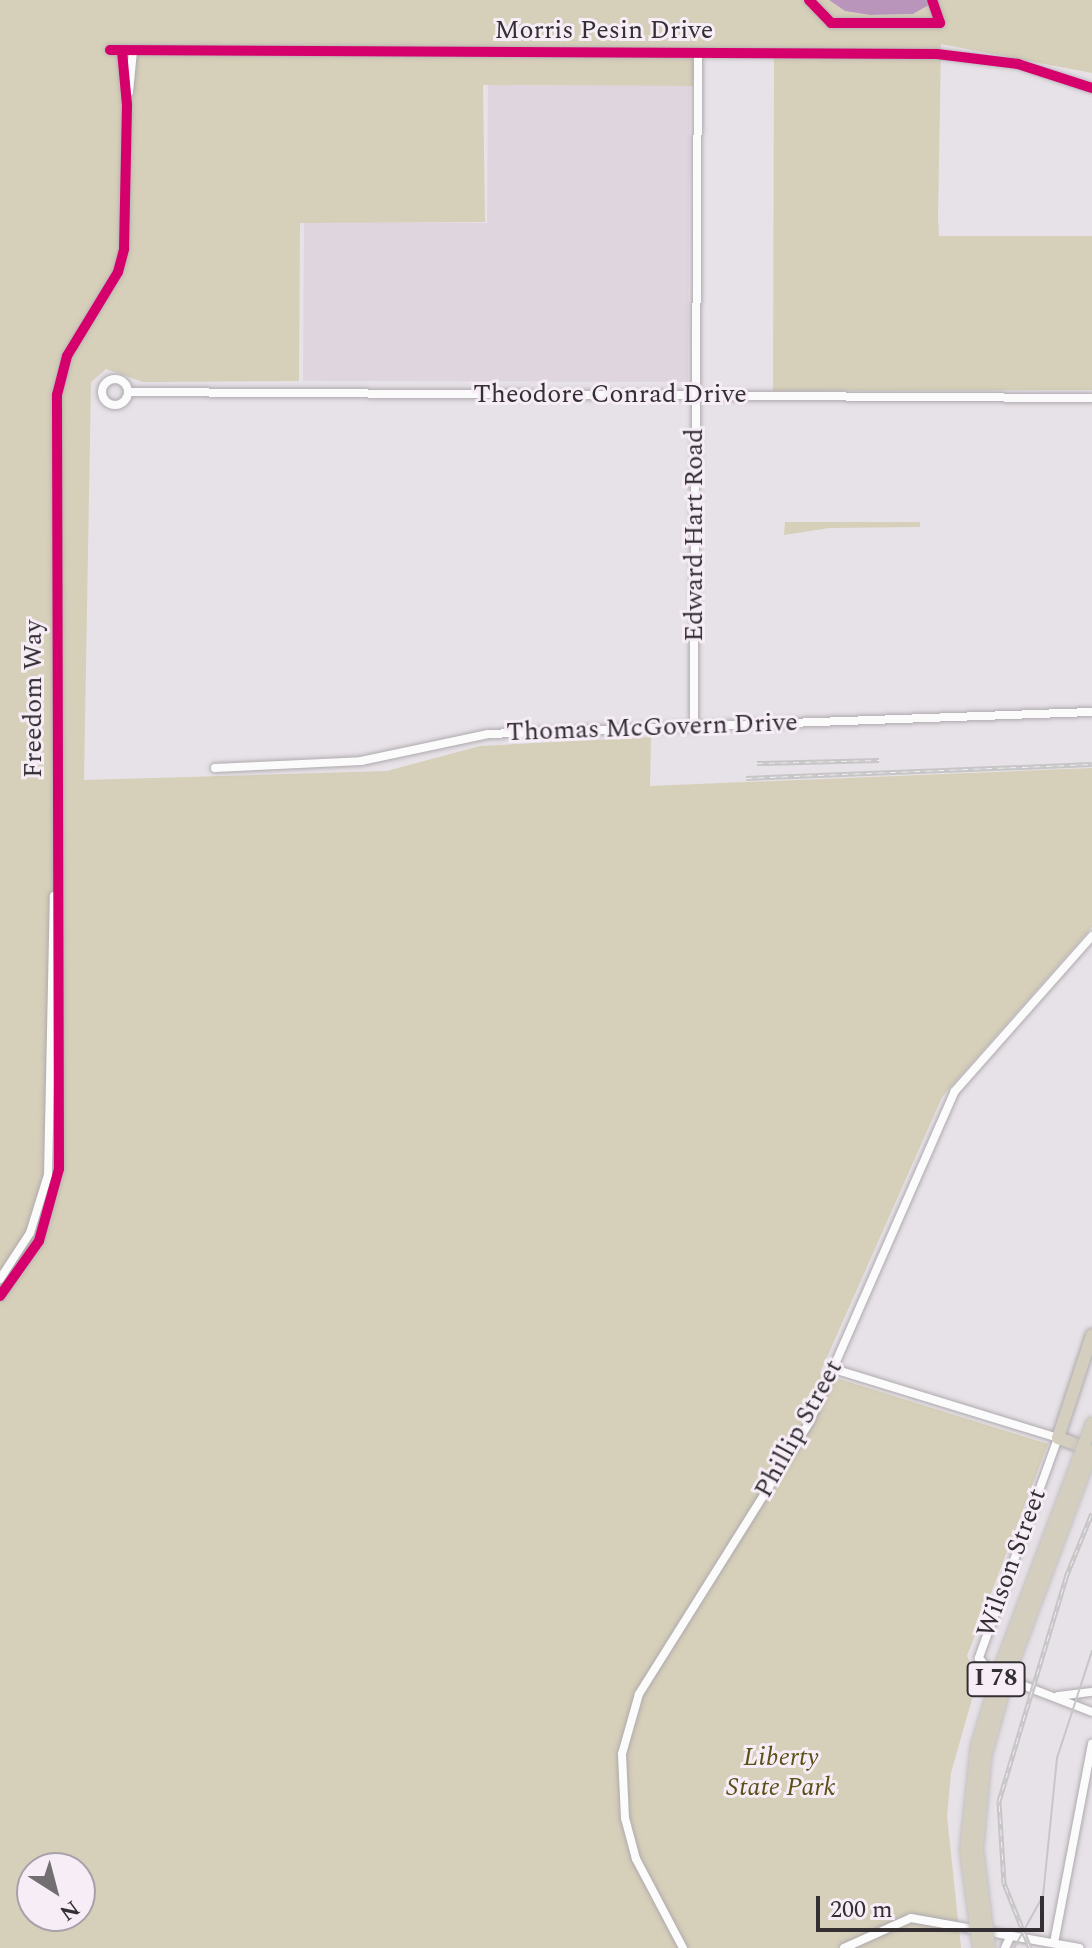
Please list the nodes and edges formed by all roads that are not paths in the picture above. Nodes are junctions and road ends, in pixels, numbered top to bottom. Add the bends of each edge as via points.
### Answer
1 (809, 0) edge
2 (932, 0) edge
3 (110, 50) dead end
4 (122, 51) junction
5 (133, 51) junction
6 (698, 54) junction
7 (1092, 88) edge
8 (127, 105) junction
9 (128, 392) dead end
10 (696, 396) junction
11 (1092, 398) edge
12 (1092, 712) edge
13 (694, 728) junction
14 (215, 768) dead end
15 (56, 876) junction
16 (1092, 936) edge
17 (0, 1279) edge
18 (0, 1296) edge
19 (1092, 1335) edge
20 (834, 1369) junction
21 (1092, 1423) edge
22 (1058, 1438) junction
23 (1092, 1450) edge
24 (1092, 1692) edge
25 (1043, 1693) junction
26 (1092, 1712) edge
27 (1092, 1744) edge
28 (1011, 1935) junction
29 (1054, 1943) junction
30 (683, 1948) edge
31 (844, 1948) edge
32 (979, 1948) edge
33 (989, 1948) edge
34 (1005, 1948) edge
35 (1079, 1948) edge

1 - 2 street via 831,23 940,23
3 - 4 street, Morris Pesin Drive
4 - 5 street, Morris Pesin Drive
4 - 8 street, Freedom Way
5 - 6 street, Morris Pesin Drive
5 - 8 street, Freedom Way
6 - 7 street, Morris Pesin Drive via 958,55 1018,64
6 - 10 street, Edward Hart Road
8 - 15 street, Freedom Way via 122,261 70,349 57,395
9 - 10 street, Theodore Conrad Drive
10 - 11 street, Theodore Conrad Drive
10 - 13 street, Edward Hart Road
12 - 13 street, Thomas McGovern Drive
13 - 14 street, Thomas McGovern Drive via 488,734 361,761
15 - 17 street, Freedom Way via 48,1175 30,1233
15 - 18 street, Freedom Way via 58,1181 39,1241
16 - 20 street, Phillip Street via 979,1060 945,1107
19 - 22 highway
20 - 22 street
20 - 30 street, Phillip Street via 790,1454 650,1672 627,1728 621,1785 627,1831
21 - 32 highway, I 78, bridge via 999,1671 977,1746 966,1850
22 - 23 highway
22 - 25 street, Wilson Street via 979,1654 986,1670
23 - 33 highway, I 78, bridge via 1007,1678 985,1757 977,1858
24 - 25 street via 1076,1697
25 - 26 street, Wilson Street
27 - 29 street
28 - 29 street
28 - 31 street via 911,1918
28 - 34 street
29 - 35 street

